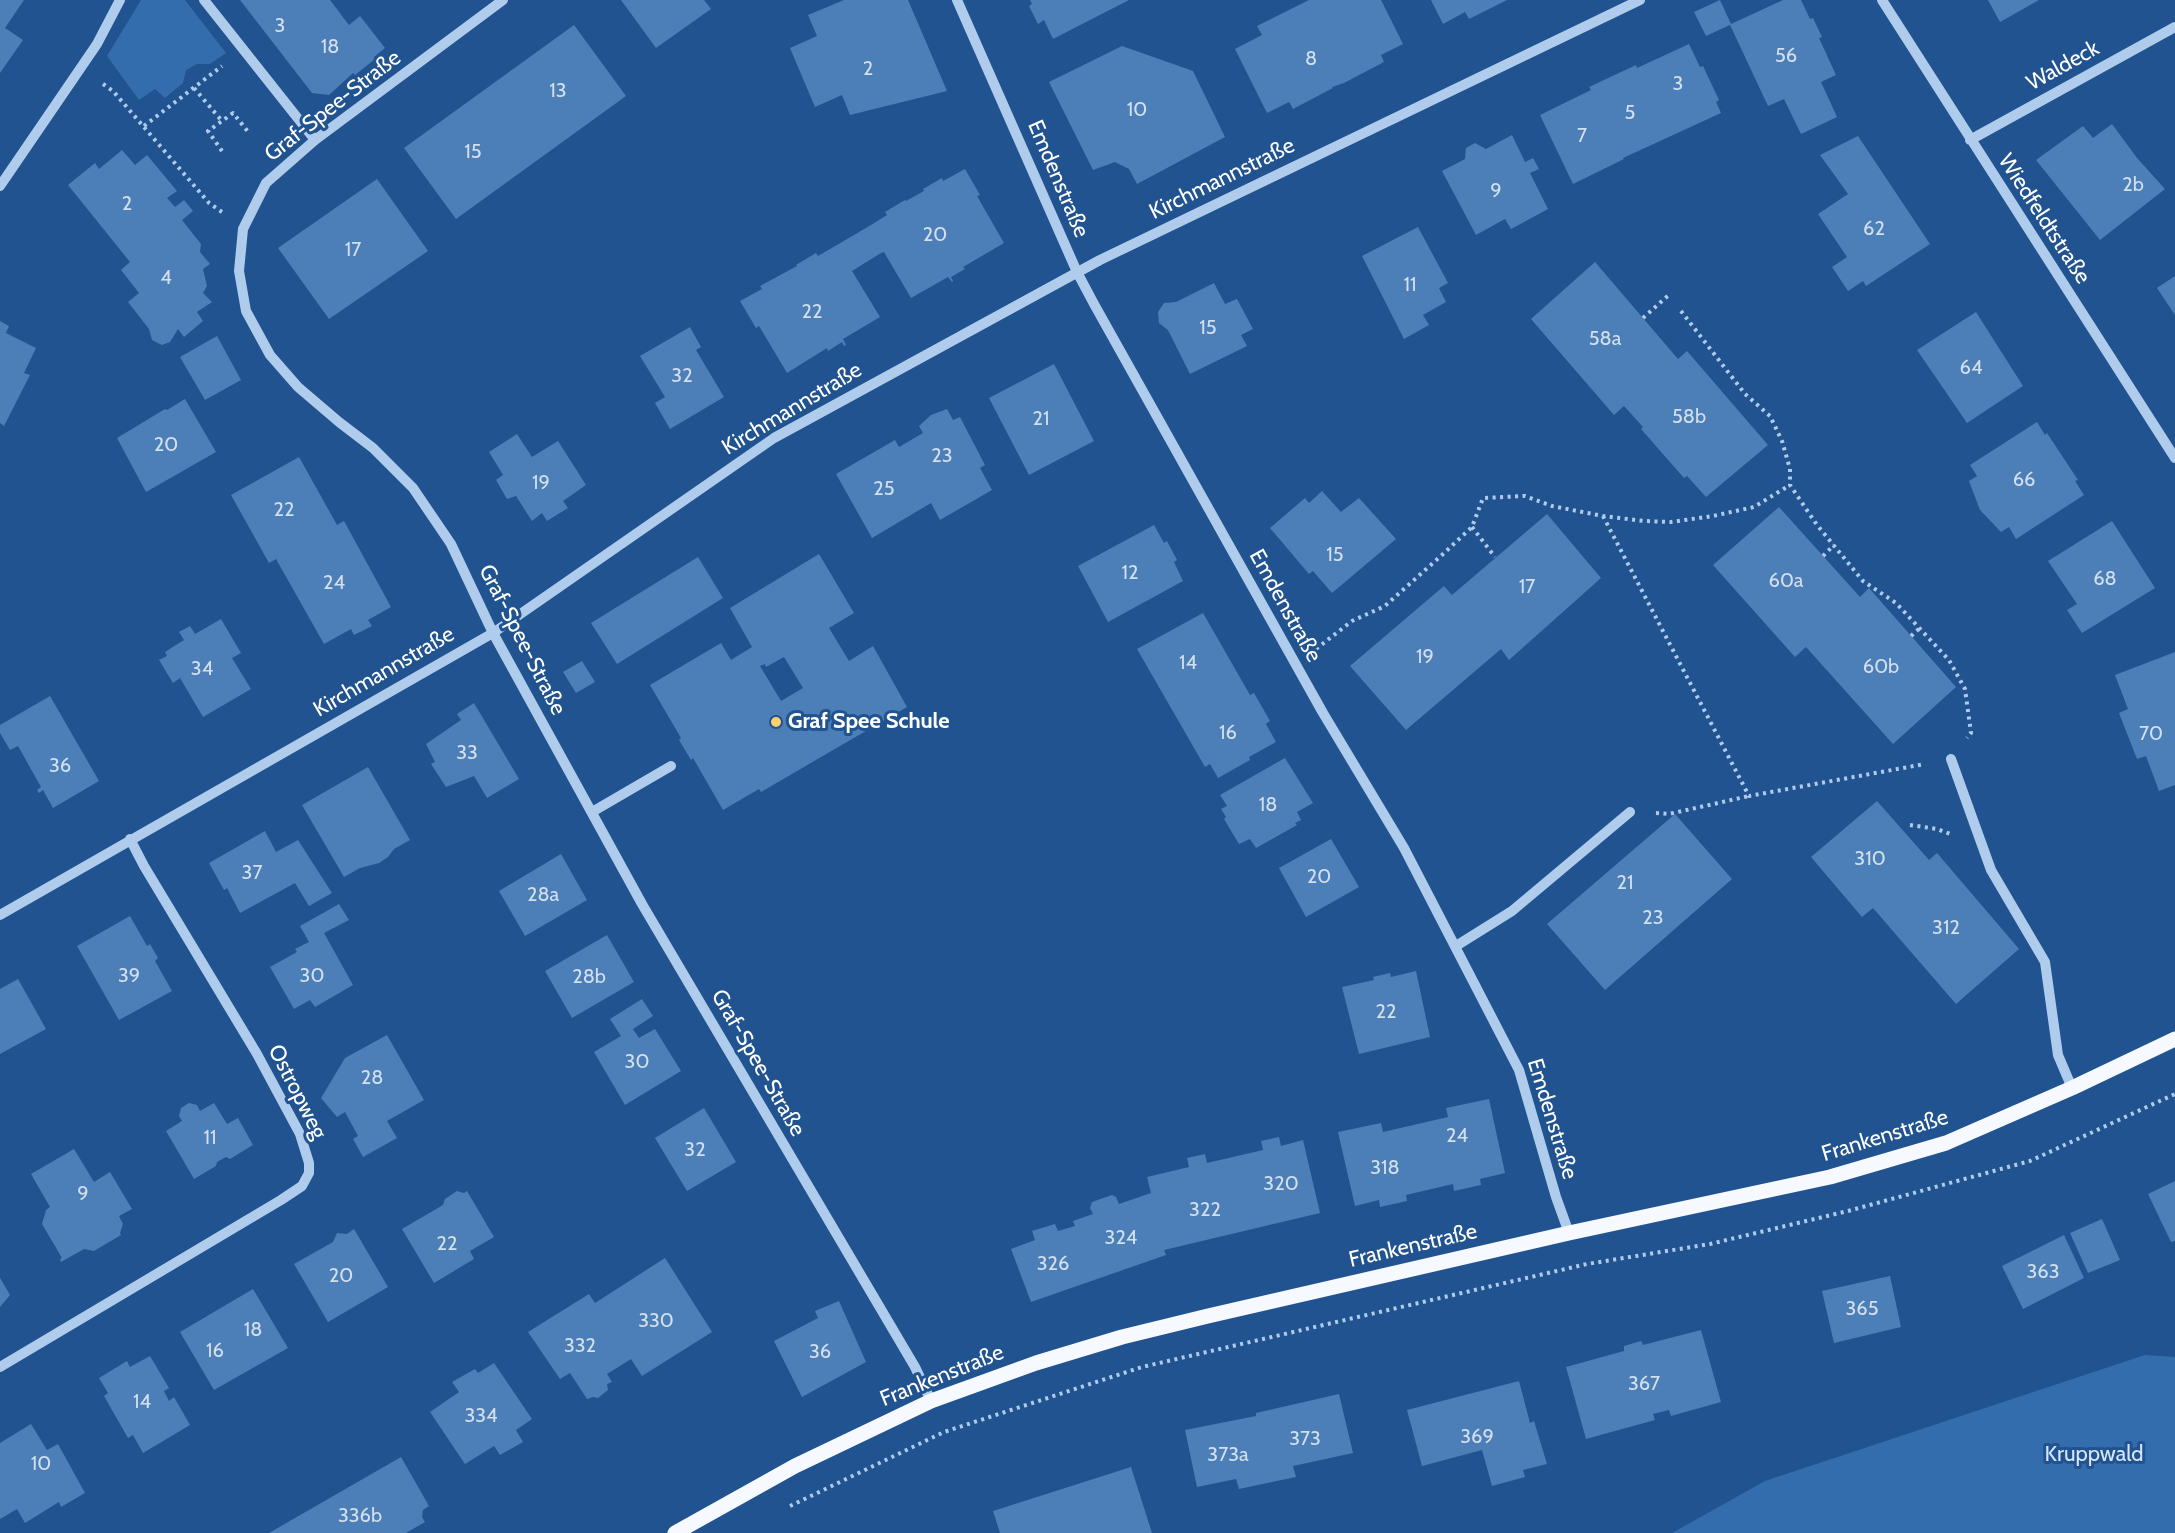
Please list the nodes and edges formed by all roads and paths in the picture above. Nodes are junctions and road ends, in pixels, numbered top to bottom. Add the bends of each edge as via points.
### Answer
1 (120, 0) edge
2 (204, 0) edge
3 (504, 0) edge
4 (957, 0) edge
5 (1640, 0) edge
6 (1882, 0) edge
7 (2175, 27) edge
8 (225, 64) dead end
9 (98, 80) dead end
10 (194, 88) junction
11 (222, 121) junction
12 (144, 126) junction
13 (249, 133) dead end
14 (315, 140) junction
15 (1970, 140) junction
16 (222, 151) dead end
17 (0, 186) edge
18 (225, 214) dead end
19 (1077, 272) junction
20 (1671, 293) dead end
21 (1681, 311) dead end
22 (1643, 318) dead end
23 (2175, 458) edge
24 (1790, 485) junction
25 (1603, 516) junction
26 (1472, 527) junction
27 (1834, 545) junction
28 (1823, 556) dead end
29 (1495, 557) dead end
30 (1920, 628) junction
31 (493, 633) junction
32 (1911, 636) dead end
33 (1295, 662) junction
34 (1951, 759) junction
35 (671, 766) dead end
36 (1749, 796) junction
37 (592, 812) junction
38 (1630, 812) joint
39 (130, 839) junction
40 (0, 915) edge
41 (1456, 946) junction
42 (2175, 1039) edge
43 (2072, 1088) junction
44 (2175, 1094) edge
45 (1569, 1233) junction
46 (0, 1367) edge
47 (931, 1401) junction
48 (788, 1507) dead end
49 (675, 1533) edge

1 - 17 street via 97,44
2 - 14 street
3 - 14 street, Graf-Spee-Straße
4 - 19 street, Emdenstraße
5 - 19 street, Kirchmannstraße
6 - 15 street, Wiedfeldtstraße
7 - 15 street, Waldeck
8 - 10 path
9 - 12 path
10 - 11 path
10 - 12 path
11 - 13 path via 233,113
11 - 16 path via 208,131
12 - 18 path via 209,202
14 - 31 street, Graf-Spee-Straße via 266,183 243,229 239,271 246,311 270,355 298,387 373,448 413,488 451,544
15 - 23 street, Wiedfeldtstraße
19 - 31 street, Kirchmannstraße via 774,438
19 - 33 street, Emdenstraße
20 - 22 path
21 - 24 path via 1744,394 1770,416 1782,441
24 - 25 path via 1754,507 1713,516 1671,522
24 - 27 path
25 - 26 path via 1525,496 1506,496 1483,498
25 - 36 path
26 - 29 path
26 - 33 path via 1385,606 1352,621
27 - 28 path
27 - 30 path via 1863,581 1896,603
30 - 32 path
30 - 34 path via 1949,660 1965,688 1971,733
31 - 37 street, Graf-Spee-Straße
31 - 39 street, Kirchmannstraße
33 - 41 street, Emdenstraße via 1404,848
34 - 36 path
34 - 43 street via 1990,870 2045,962 2058,1055
35 - 37 street
36 - 38 path via 1669,814
37 - 47 street, Graf-Spee-Straße via 654,925 915,1367
38 - 41 street via 1512,911
39 - 40 street, Kirchmannstraße
39 - 46 street, Ostropweg via 258,1054 300,1134 309,1173 302,1186 281,1200
41 - 45 street, Emdenstraße via 1519,1070
42 - 43 main road, Frankenstraße
43 - 45 main road, Frankenstraße via 1946,1143 1830,1177
44 - 48 path via 2030,1161 1860,1208 1710,1244 1587,1264 1142,1367 944,1432
45 - 47 main road, Frankenstraße via 1122,1337
47 - 49 main road, Frankenstraße via 795,1466

